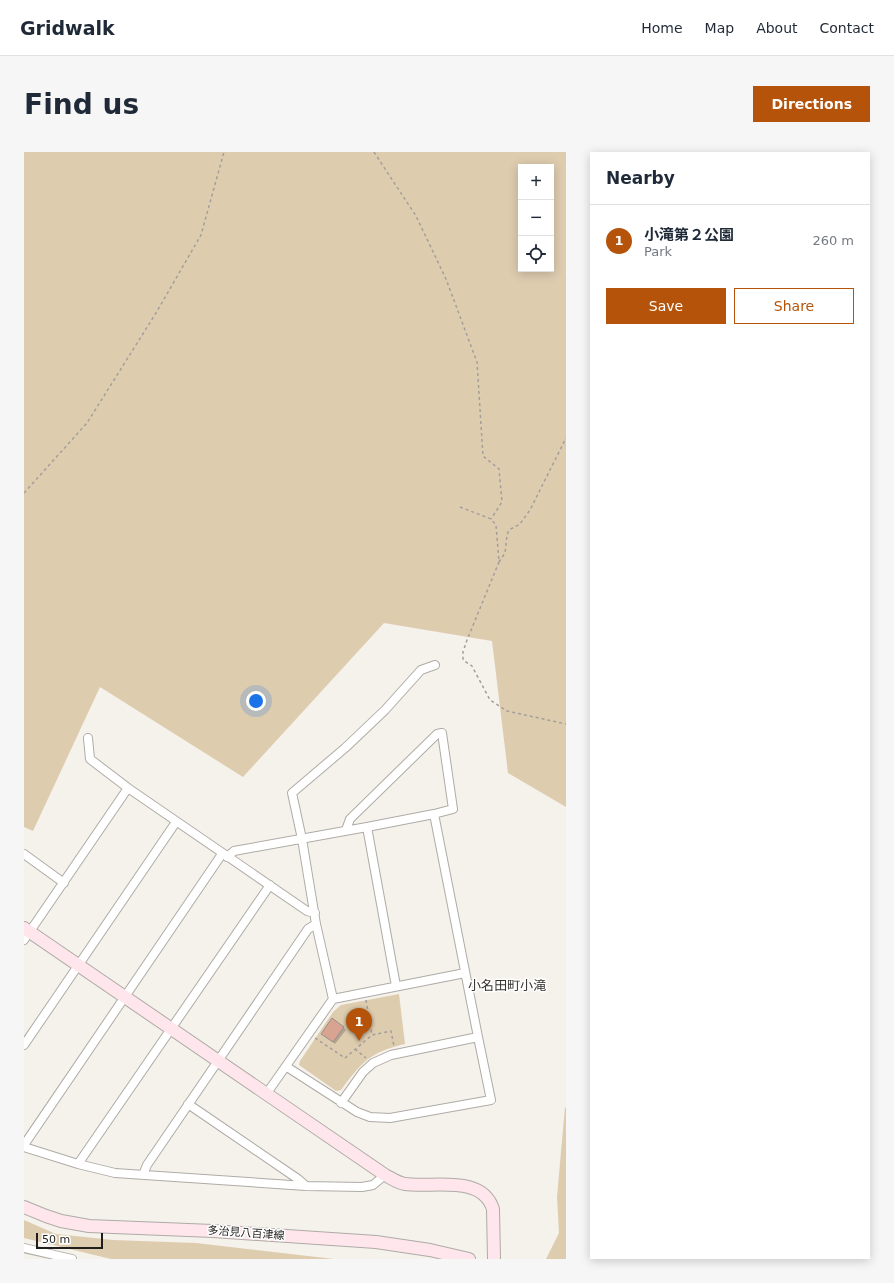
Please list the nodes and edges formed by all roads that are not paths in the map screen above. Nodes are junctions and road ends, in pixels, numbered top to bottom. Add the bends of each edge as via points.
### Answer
1 (435, 665) dead end
2 (88, 738) dead end
3 (128, 788) junction
4 (434, 814) junction
5 (176, 822) junction
6 (367, 827) junction
7 (346, 830) junction
8 (302, 839) junction
9 (24, 854) edge
10 (225, 855) junction
11 (64, 883) junction
12 (270, 885) junction
13 (315, 913) junction
14 (316, 924) junction
15 (26, 933) edge
16 (78, 965) junction
17 (465, 973) junction
18 (396, 986) junction
19 (125, 997) junction
20 (332, 999) junction
21 (172, 1028) junction
22 (478, 1037) junction
23 (24, 1045) edge
24 (218, 1060) junction
25 (287, 1067) junction
26 (267, 1093) junction
27 (341, 1103) junction
28 (188, 1104) junction
29 (24, 1146) edge
30 (78, 1164) junction
31 (142, 1174) junction
32 (385, 1175) junction
33 (306, 1186) junction
34 (24, 1207) edge
35 (24, 1248) edge
36 (57, 1257) edge
37 (72, 1259) edge
38 (469, 1259) edge
39 (494, 1259) edge

1 - 8 street via 421,670 379,716 292,793
2 - 3 street via 90,759
3 - 5 street
3 - 11 street
4 - 6 street
4 - 7 street via 453,809 442,734 437,734 350,818
4 - 17 street
5 - 10 street
5 - 16 street
6 - 7 street
6 - 18 street
7 - 8 street
8 - 10 street via 234,851
8 - 13 street
9 - 11 street
10 - 12 street
10 - 19 street
11 - 15 street
12 - 13 street
12 - 21 street
13 - 14 street
14 - 20 street
14 - 24 street via 308,929
15 - 16 street
16 - 19 street
16 - 23 street
17 - 18 street
17 - 22 street
18 - 20 street
19 - 21 street
19 - 29 street
20 - 25 street
21 - 24 street
21 - 30 street
22 - 27 street via 391,1055 372,1064 363,1072
22 - 27 street via 491,1100 390,1118 370,1117
24 - 26 street
24 - 28 street
25 - 26 street
25 - 27 street
26 - 32 street
28 - 31 street
28 - 33 street
29 - 30 street
30 - 31 street via 115,1173
31 - 33 street
32 - 33 street via 373,1185 362,1187
32 - 39 street via 403,1184 467,1186 479,1190 491,1201 493,1209
34 - 38 street, 多治見八百津線 via 61,1221 89,1226 376,1242
35 - 36 street
36 - 37 street

